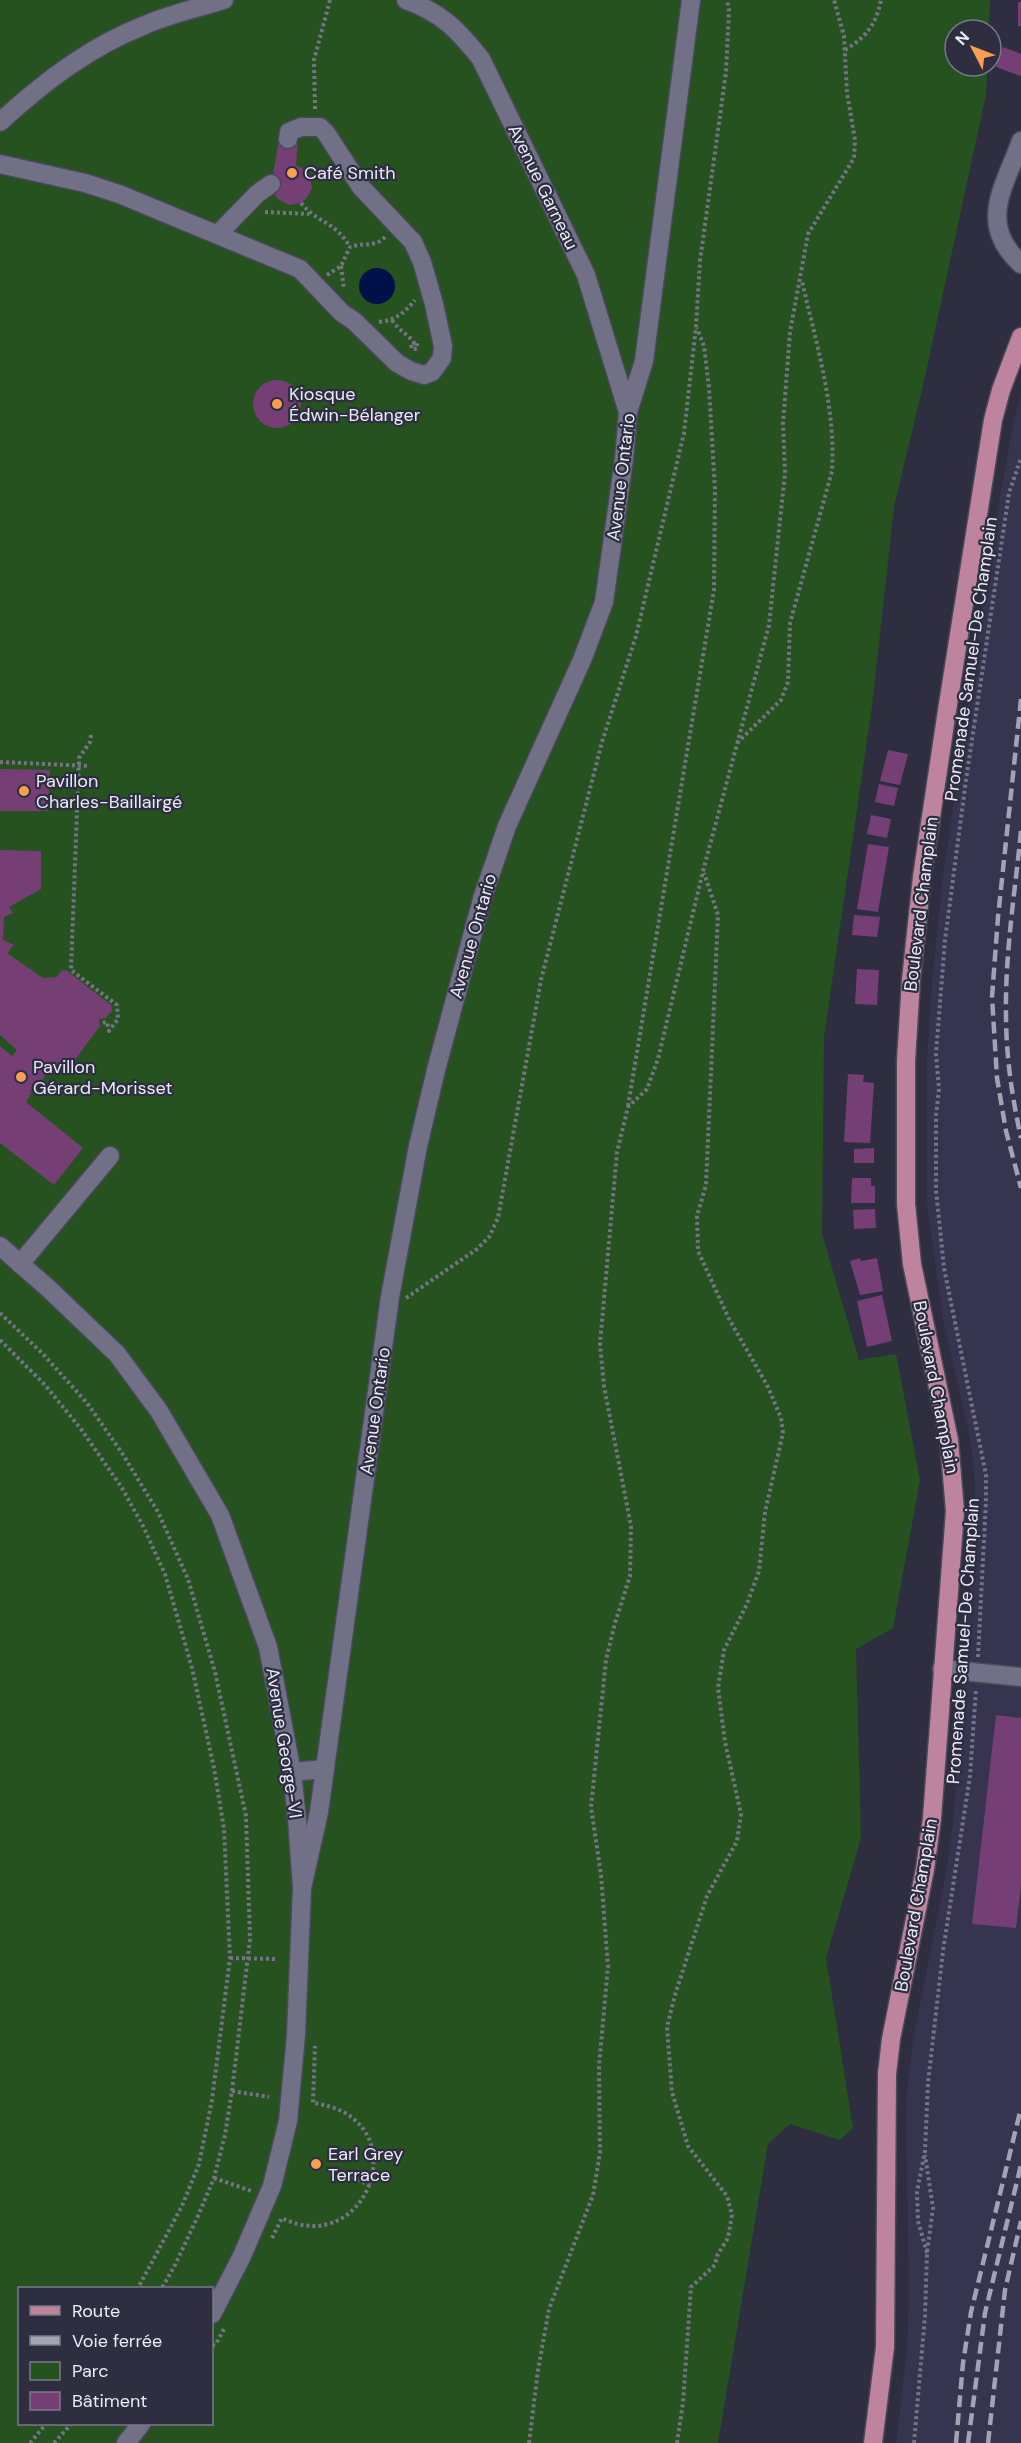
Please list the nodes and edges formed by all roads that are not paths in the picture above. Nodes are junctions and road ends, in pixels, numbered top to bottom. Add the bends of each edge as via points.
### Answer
1 (224, 0) edge
2 (406, 0) edge
3 (691, 0) edge
4 (0, 122) edge
5 (288, 139) dead end
6 (1021, 141) edge
7 (0, 164) edge
8 (271, 184) dead end
9 (218, 234) junction
10 (1021, 264) edge
11 (1021, 337) edge
12 (1015, 365) edge
13 (627, 412) junction
14 (110, 1156) dead end
15 (0, 1246) edge
16 (20, 1264) junction
17 (942, 1669) junction
18 (1021, 1677) edge
19 (326, 1770) junction
20 (292, 1772) junction
21 (302, 1888) junction
22 (219, 2318) edge
23 (140, 2425) edge
24 (126, 2443) edge
25 (873, 2443) edge

1 - 4 street via 146,24 109,41 38,88
2 - 13 street, Avenue Garneau via 438,14 481,58 586,274
3 - 13 street, Avenue Ontario via 644,361
5 - 9 street via 289,132 301,127 320,127 361,187 413,242 434,303 443,346 442,358 432,372 424,375 397,363 300,269
6 - 10 street via 996,219 1002,243
7 - 9 street via 85,183
8 - 9 street
11 - 12 main road, Boulevard Champlain
12 - 17 main road, Boulevard Champlain via 993,420 946,717 922,877 906,1061 906,1204 912,1264 954,1474 952,1559
13 - 19 street, Avenue Ontario via 604,602 511,817 482,899 418,1146 390,1297
14 - 16 street
15 - 16 street, Avenue George-VI
16 - 20 street, Avenue George-VI via 117,1354 169,1428 220,1515 268,1647
17 - 18 street
17 - 25 main road, Boulevard Champlain via 932,1818 887,2074 886,2326
19 - 20 street
19 - 21 street, Avenue Ontario
20 - 21 street, Avenue George-VI
21 - 22 street, Avenue George-VI via 288,2121 272,2186
23 - 24 street

